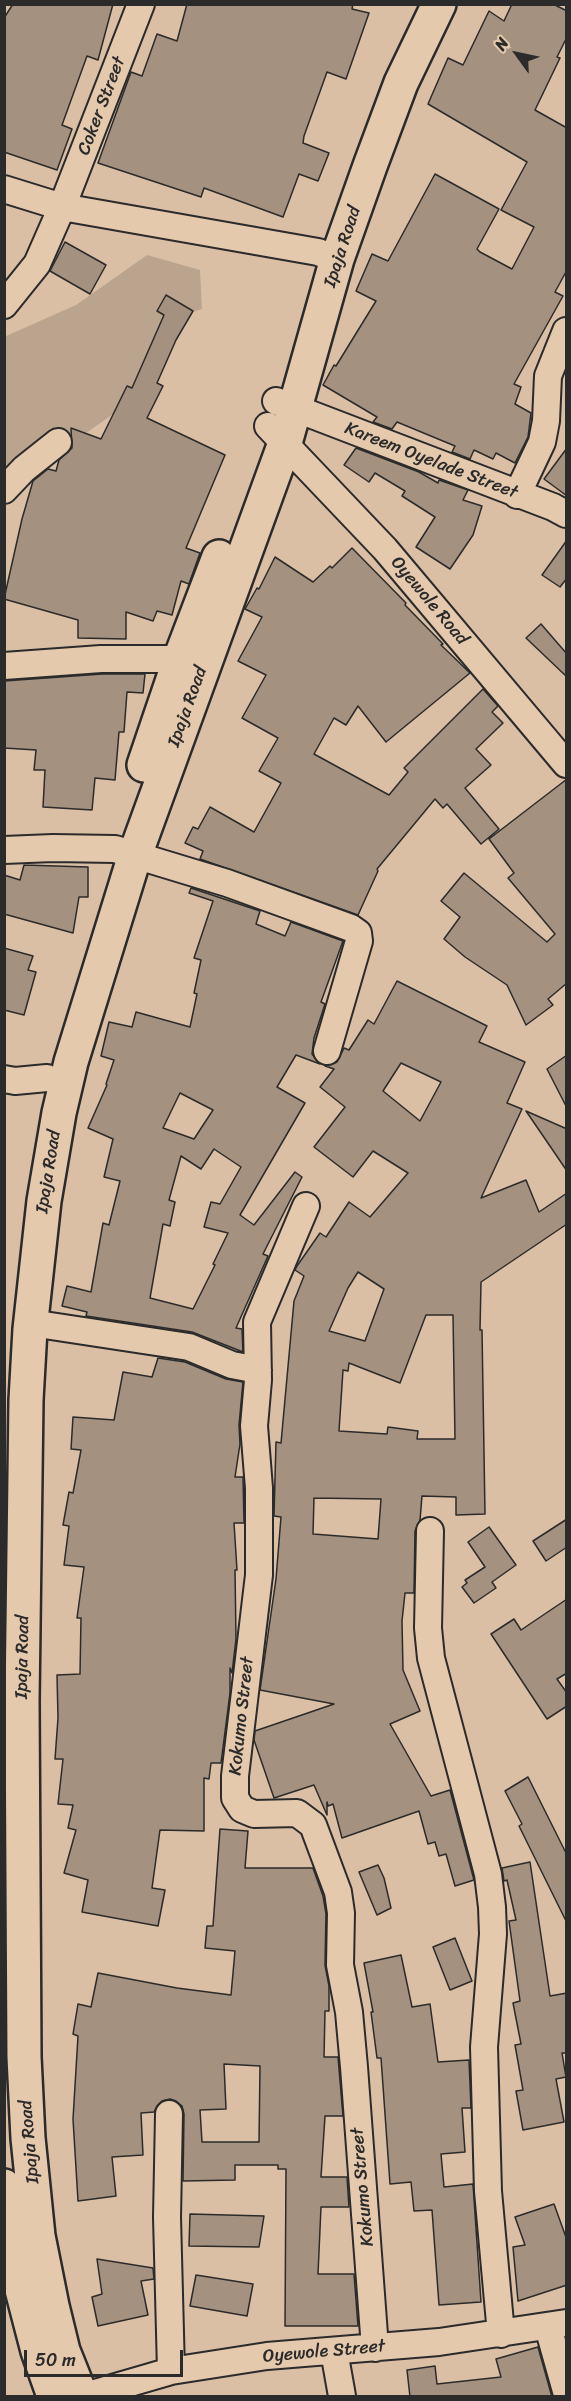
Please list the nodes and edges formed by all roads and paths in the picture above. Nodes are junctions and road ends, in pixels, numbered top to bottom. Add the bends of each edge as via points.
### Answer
1 (141, 4) edge
2 (416, 4) edge
3 (439, 4) edge
4 (4, 189) edge
5 (62, 207) junction
6 (328, 256) junction
7 (4, 305) edge
8 (567, 332) edge
9 (281, 419) junction
10 (58, 442) dead end
11 (4, 490) edge
12 (517, 495) junction
13 (567, 514) edge
14 (180, 659) junction
15 (4, 666) edge
16 (567, 764) edge
17 (4, 850) edge
18 (125, 852) junction
19 (327, 1051) dead end
20 (47, 1078) junction
21 (4, 1079) edge
22 (35, 1198) junction
23 (306, 1206) dead end
24 (31, 1323) junction
25 (258, 1370) junction
26 (4, 1505) edge
27 (430, 1531) dead end
28 (4, 1883) edge
29 (4, 2075) edge
30 (170, 2114) dead end
31 (4, 2186) edge
32 (557, 2325) edge
33 (501, 2334) junction
34 (375, 2348) junction
35 (334, 2351) junction
36 (171, 2371) junction
37 (567, 2391) edge
38 (54, 2397) edge
39 (83, 2397) edge
40 (342, 2397) edge

1 - 5 street, Coker Street
2 - 6 main road, Ipaja Road via 383,73
3 - 6 main road, Ipaja Road
4 - 5 street
5 - 6 street
5 - 7 street, Coker Street via 38,264
6 - 9 main road, Ipaja Road
8 - 12 street via 548,376 542,442
9 - 12 street, Kareem Oyelade Street
9 - 14 main road, Ipaja Road via 255,464
9 - 16 street, Oyewole Road
9 - 18 main road, Ipaja Road
10 - 11 street
12 - 13 street, Kareem Oyelade Street
14 - 15 street via 101,659
14 - 18 main road, Ipaja Road
17 - 18 street
18 - 19 street via 227,883 358,933
18 - 20 main road, Ipaja Road via 80,954
18 - 22 main road, Ipaja Road via 101,960
20 - 21 street
20 - 22 main road, Ipaja Road via 36,1128
22 - 24 main road, Ipaja Road
22 - 26 main road, Ipaja Road via 18,1245
23 - 25 street, Kokumo Street via 257,1322
24 - 25 street via 189,1347 232,1365
24 - 39 main road, Ipaja Road via 26,1401 22,1701 27,2138 38,2236 52,2306 63,2351
25 - 34 street, Kokumo Street via 254,1426 259,1575 235,1798 242,1809 254,1814 297,1812 313,1825 338,1892 340,1965 349,2012
27 - 33 street via 431,1658 488,1874 492,1906 484,2046 488,2191
28 - 29 main road
30 - 36 street via 167,2217
31 - 38 main road, Ipaja Road via 8,2236
32 - 33 street, Oyewole Street
32 - 37 street
33 - 34 street, Oyewole Street
34 - 35 street, Oyewole Street
35 - 36 street, Oyewole Street via 267,2356
35 - 40 street
36 - 39 street, Oyewole Street

